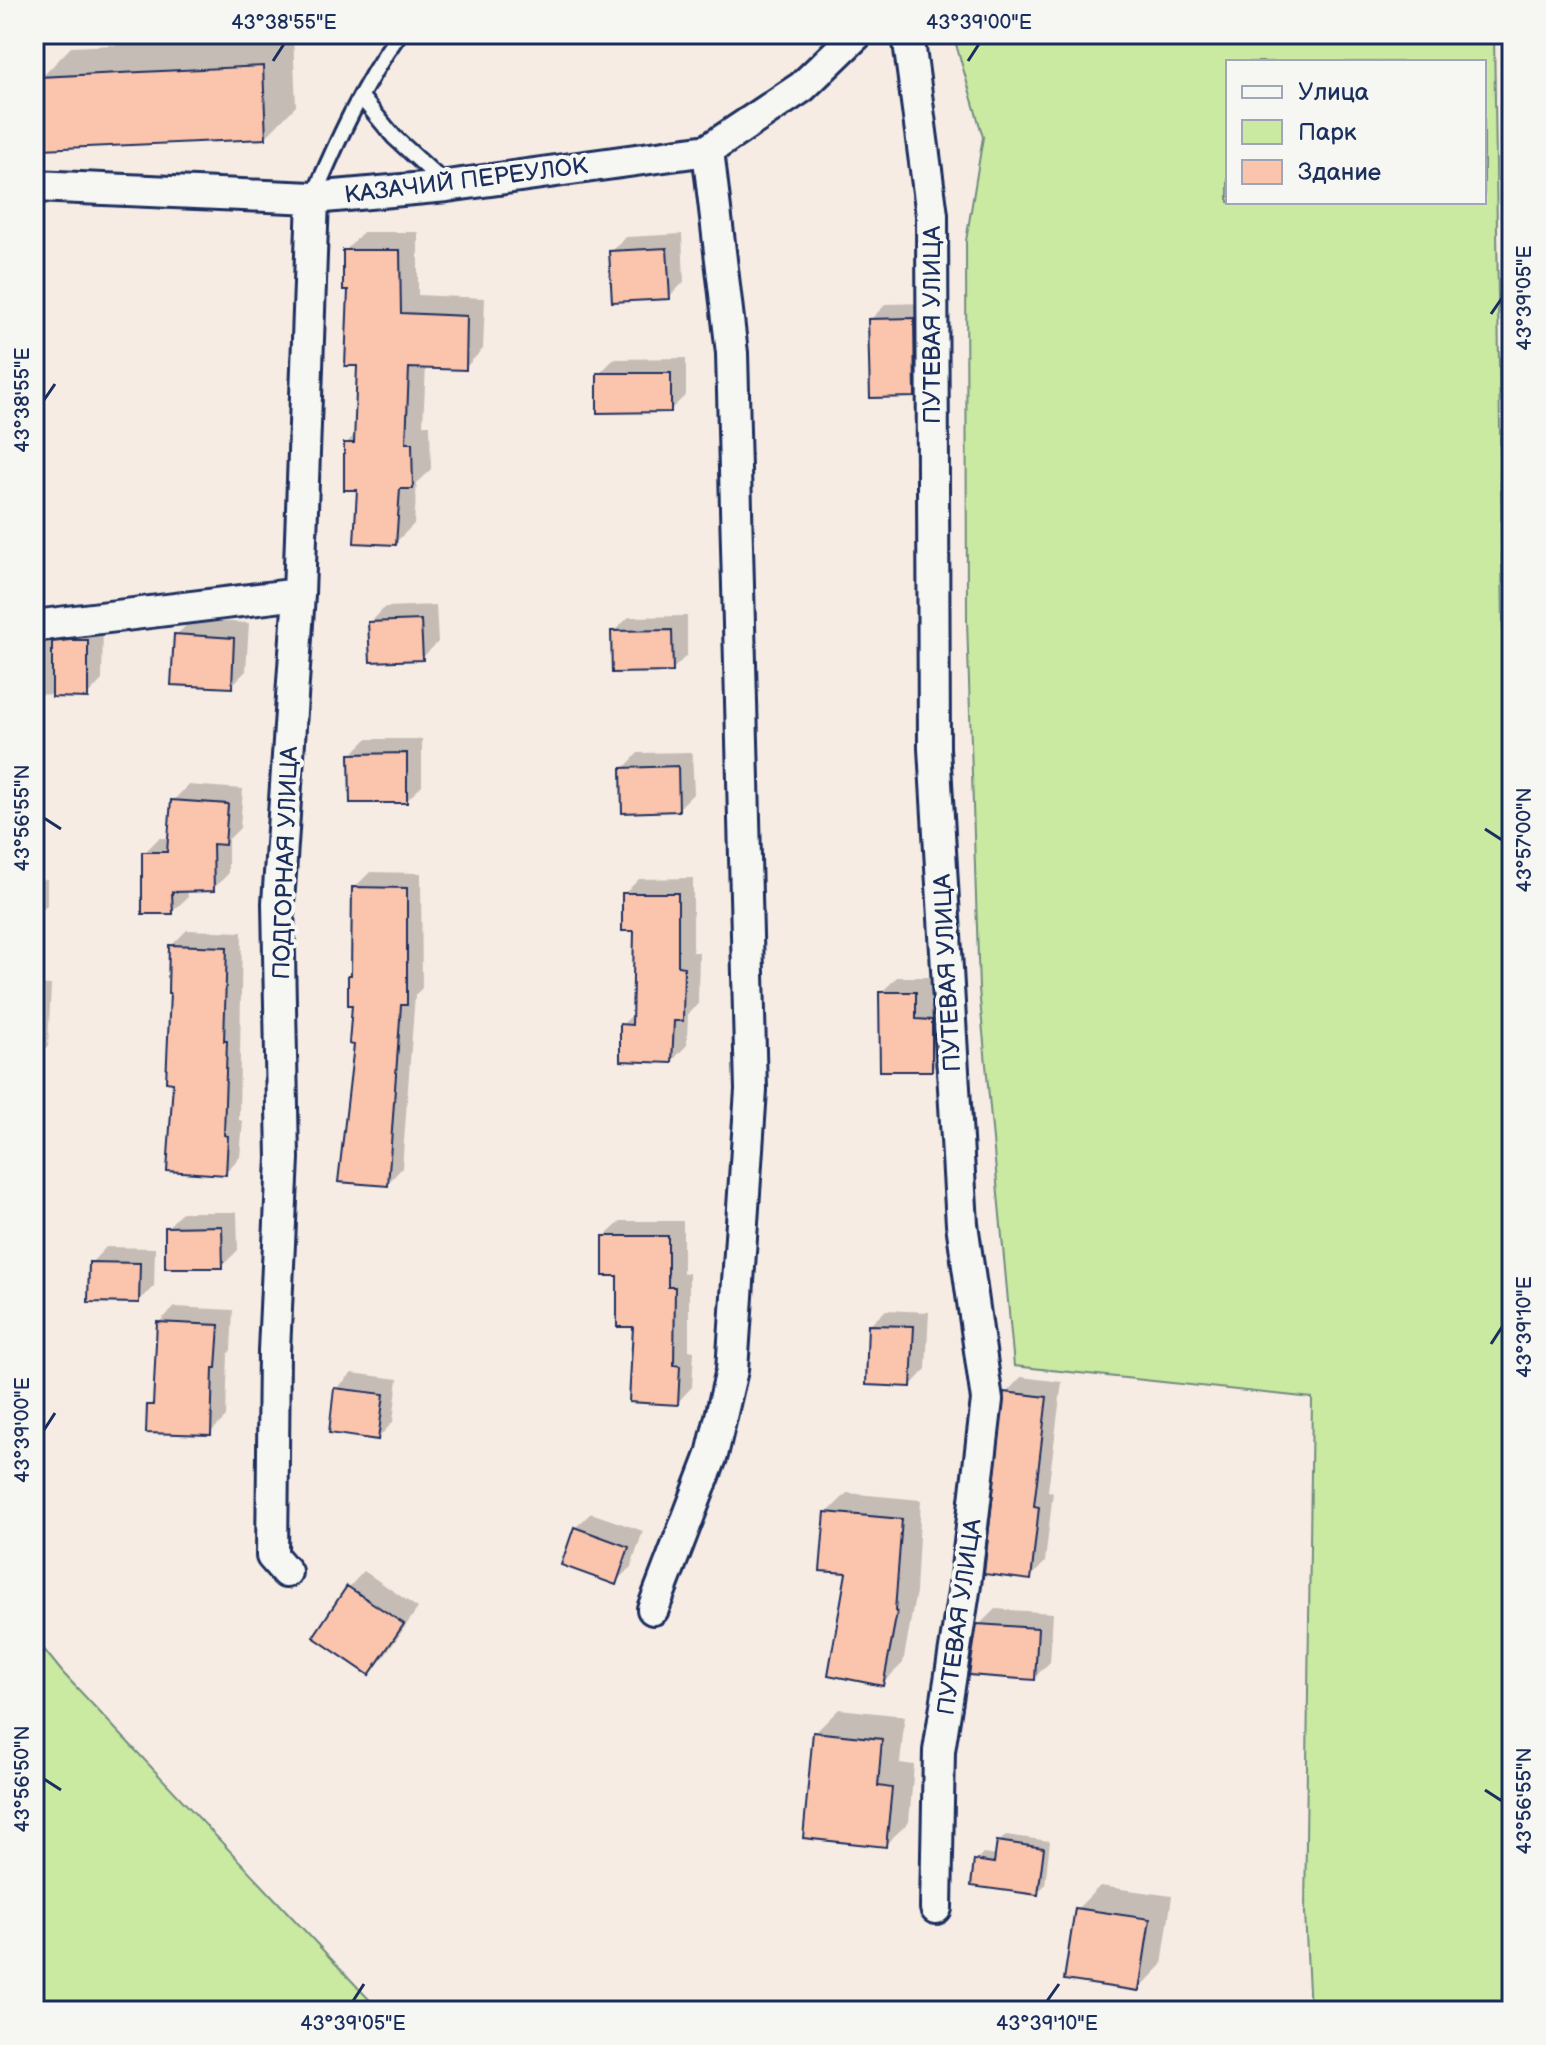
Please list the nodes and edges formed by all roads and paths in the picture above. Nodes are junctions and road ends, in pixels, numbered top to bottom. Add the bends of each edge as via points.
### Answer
1 (399, 34) edge
2 (908, 34) edge
3 (850, 36) edge
4 (361, 97) junction
5 (708, 150) junction
6 (34, 186) edge
7 (447, 186) junction
8 (313, 198) junction
9 (299, 594) junction
10 (34, 626) edge
11 (286, 1572) dead end
12 (653, 1609) dead end
13 (936, 1908) dead end

1 - 4 lane
2 - 13 street, ПУТЕВАЯ УЛИЦА via 932,215 935,763 962,1224 987,1400 939,1751
3 - 5 street, КАЗАЧИЙ ПЕРЕУЛОК via 802,87
4 - 7 lane via 394,137
4 - 8 lane
5 - 7 street, КАЗАЧИЙ ПЕРЕУЛОК
5 - 12 street via 732,353 751,1090 732,1370 712,1455
6 - 8 street, КАЗАЧИЙ ПЕРЕУЛОК
7 - 8 street, КАЗАЧИЙ ПЕРЕУЛОК
8 - 9 street, ПОДГОРНАЯ УЛИЦА
9 - 10 street
9 - 11 street, ПОДГОРНАЯ УЛИЦА via 278,903 283,1158 272,1556

